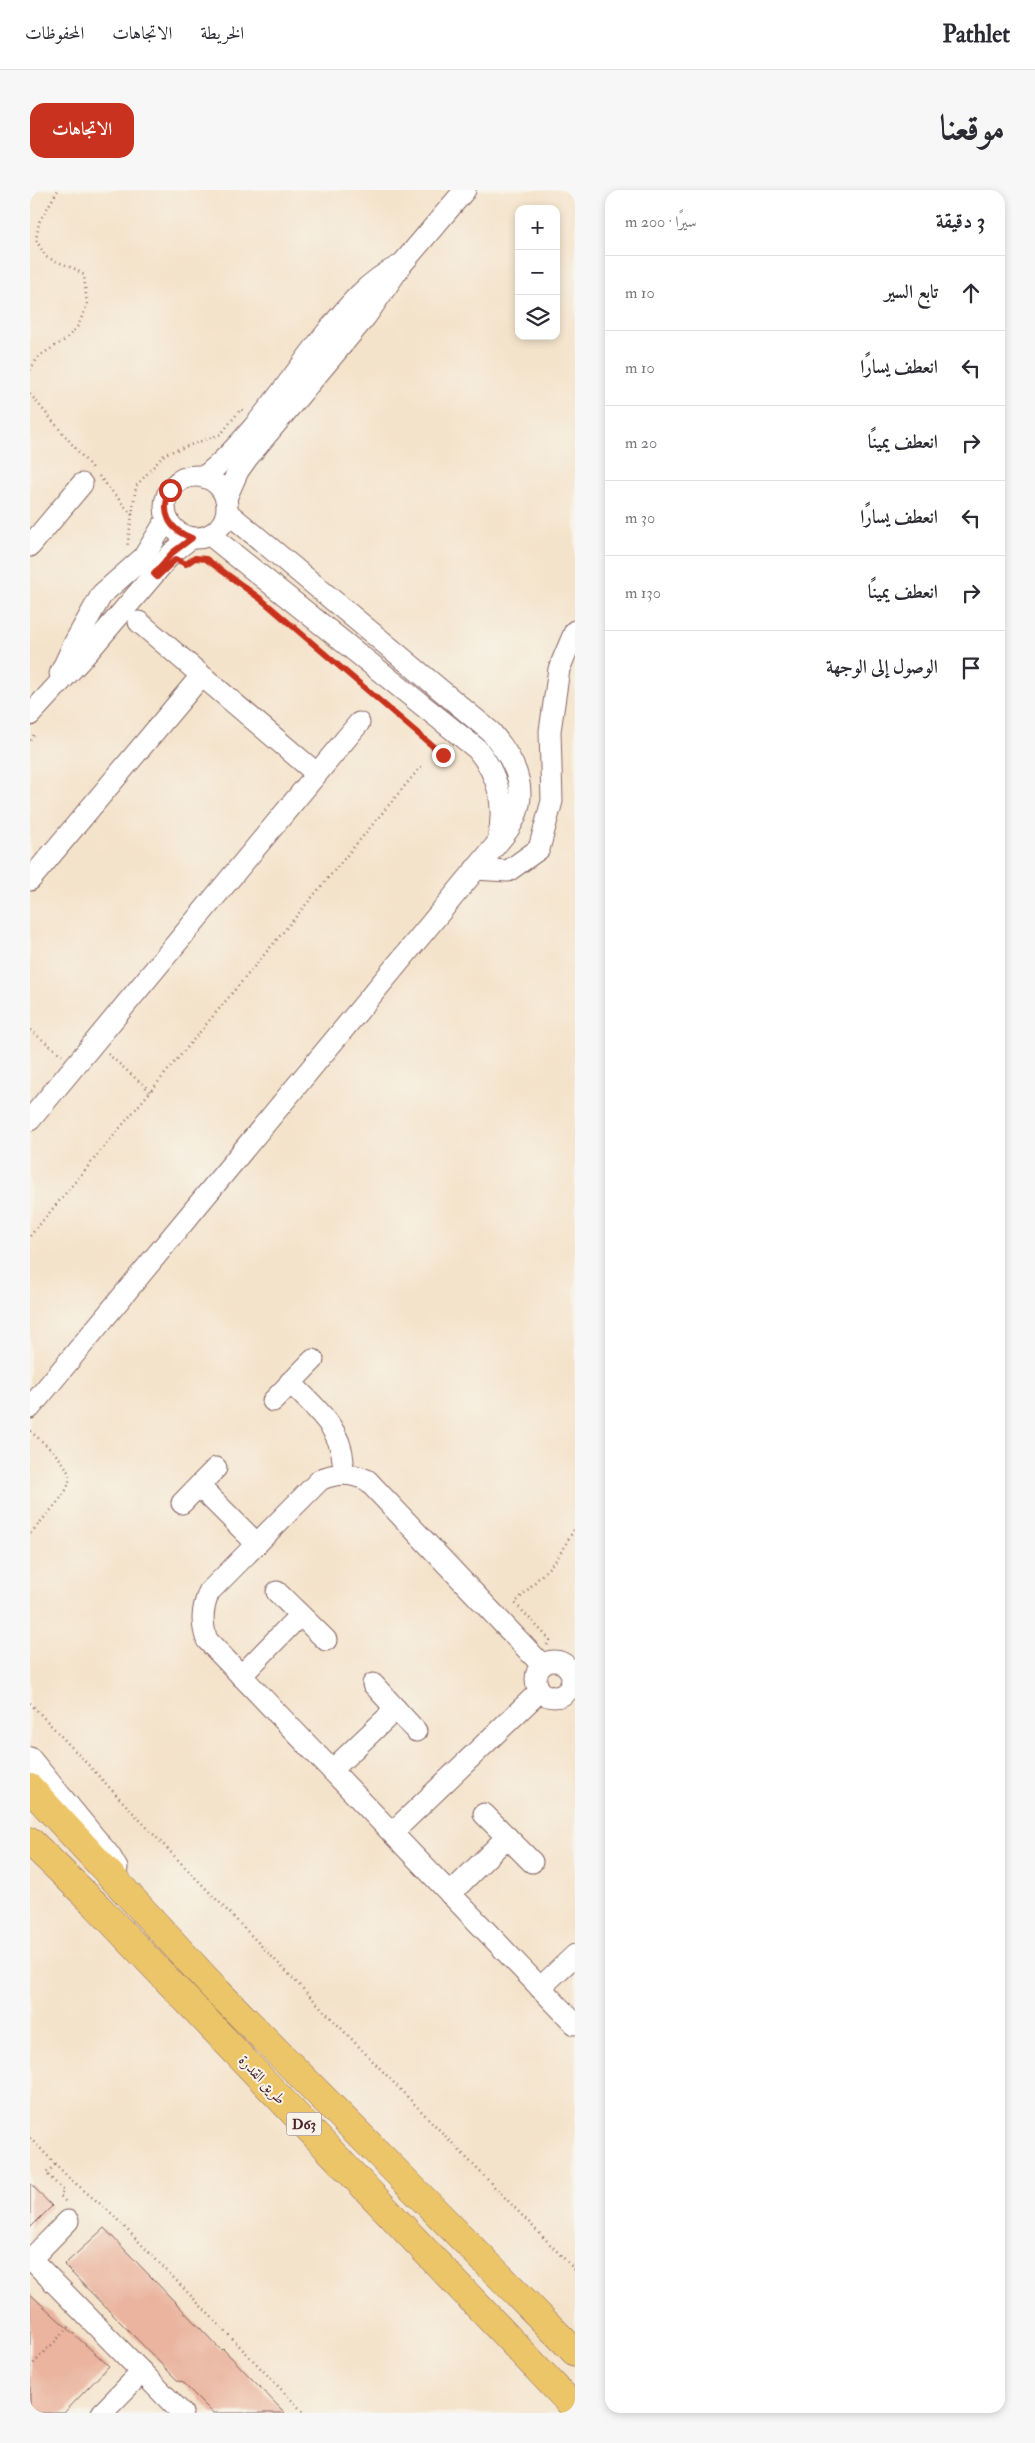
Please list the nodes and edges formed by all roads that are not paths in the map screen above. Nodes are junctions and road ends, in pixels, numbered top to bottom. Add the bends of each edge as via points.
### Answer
1 (466, 190) edge
2 (358, 310) junction
3 (204, 477) junction
4 (82, 484) dead end
5 (227, 505) junction
6 (167, 519) junction
7 (33, 534) edge
8 (201, 536) junction
9 (102, 594) junction
10 (131, 616) junction
11 (575, 632) edge
12 (201, 676) junction
13 (55, 686) junction
14 (30, 715) edge
15 (359, 723) dead end
16 (316, 773) junction
17 (498, 841) junction
18 (475, 869) junction
19 (30, 880) edge
20 (30, 1120) edge
21 (313, 1360) dead end
22 (290, 1382) junction
23 (273, 1400) dead end
24 (30, 1408) edge
25 (343, 1460) junction
26 (216, 1468) dead end
27 (320, 1480) junction
28 (367, 1480) junction
29 (199, 1486) junction
30 (182, 1504) dead end
31 (257, 1544) junction
32 (277, 1592) dead end
33 (300, 1615) junction
34 (326, 1640) dead end
35 (561, 1660) edge
36 (241, 1676) junction
37 (372, 1684) dead end
38 (540, 1690) junction
39 (571, 1697) edge
40 (396, 1709) junction
41 (416, 1731) dead end
42 (30, 1758) edge
43 (332, 1770) junction
44 (30, 1788) edge
45 (484, 1814) dead end
46 (392, 1833) junction
47 (507, 1838) junction
48 (30, 1841) edge
49 (30, 1859) edge
50 (532, 1862) dead end
51 (122, 1887) junction
52 (450, 1894) junction
53 (95, 1904) junction
54 (575, 1955) edge
55 (540, 1988) junction
56 (575, 2024) edge
57 (68, 2221) road end
58 (30, 2260) edge
59 (546, 2322) junction
60 (575, 2348) edge
61 (575, 2352) edge
62 (142, 2372) junction
63 (575, 2408) edge
64 (102, 2413) edge
65 (182, 2413) edge

1 - 2 street
2 - 3 street via 227,458
2 - 5 street via 242,464
3 - 5 street via 221,488
3 - 6 street via 185,478 176,483 166,500
4 - 7 street
5 - 8 street via 221,526
5 - 17 street via 502,745 515,769 521,798 511,826
6 - 8 street via 173,528
6 - 9 street via 143,558
8 - 10 street via 172,553
8 - 17 street via 477,748 493,772 502,799
9 - 10 street
9 - 13 street
10 - 12 street
10 - 13 street
11 - 18 street via 559,669 550,732 552,800 539,849 508,871
12 - 16 street
12 - 19 street
13 - 14 street
15 - 16 street
16 - 20 street
17 - 18 street
18 - 24 street
21 - 22 street
22 - 23 street
22 - 25 street via 333,1429
25 - 27 street via 326,1468
25 - 28 street via 361,1468
26 - 29 street
27 - 28 street via 344,1474
27 - 31 street
28 - 35 street
29 - 30 street
29 - 31 street
31 - 36 street via 209,1592 197,1598 188,1615 190,1628 195,1634 207,1640
32 - 33 street
33 - 34 street
33 - 36 street
35 - 38 street via 536,1675
35 - 39 street via 572,1679
36 - 43 street
37 - 40 street
38 - 39 street via 553,1697
38 - 46 street
40 - 41 street
40 - 43 street
42 - 51 street via 110,1856
43 - 46 street
44 - 51 main road, طريق القدرة / D63
45 - 47 street
46 - 52 street
47 - 50 street
47 - 52 street
48 - 53 main road, طريق القدرة / D63
49 - 53 street
51 - 59 main road, طريق القدرة / D63 via 219,1993
52 - 55 street
53 - 63 main road, طريق القدرة / D63
54 - 55 street
55 - 56 street
57 - 58 street
58 - 62 street
59 - 60 street
59 - 61 main road, طريق القدرة / D63
62 - 64 street
62 - 65 street

